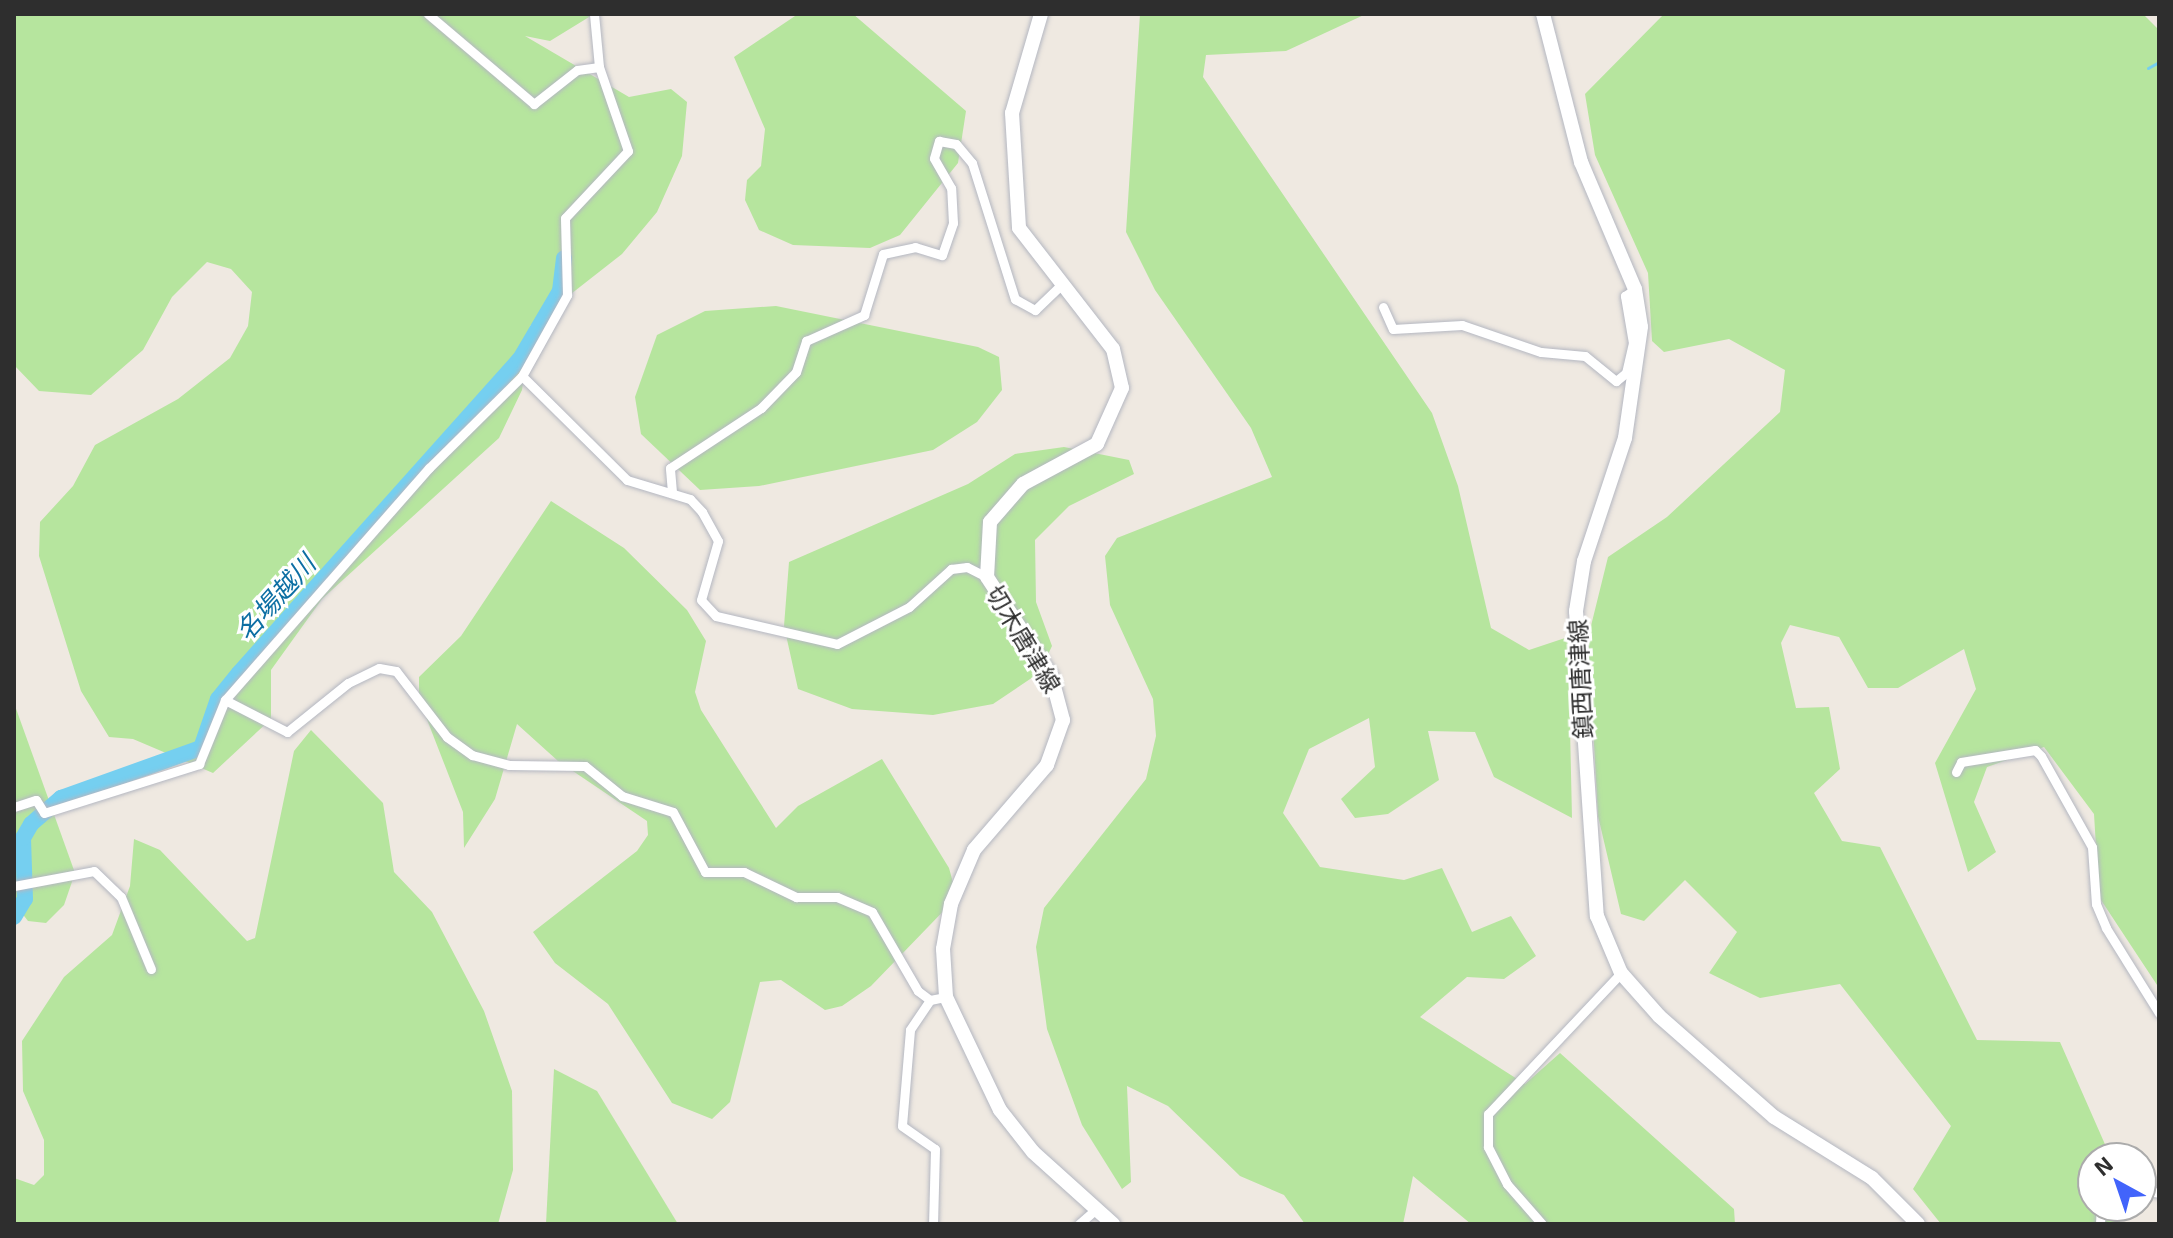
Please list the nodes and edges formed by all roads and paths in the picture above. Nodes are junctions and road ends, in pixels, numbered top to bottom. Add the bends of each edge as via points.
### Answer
1 (428, 14) edge
2 (594, 14) edge
3 (1041, 14) edge
4 (1543, 14) edge
5 (599, 67) junction
6 (1060, 286) junction
7 (1635, 289) junction
8 (1383, 307) dead end
9 (522, 376) junction
10 (672, 492) junction
11 (987, 577) junction
12 (225, 700) junction
13 (1956, 772) dead end
14 (14, 807) edge
15 (14, 886) edge
16 (151, 969) dead end
17 (1621, 973) junction
18 (946, 997) junction
19 (930, 1000) junction
20 (2159, 1013) edge
21 (1096, 1209) junction
22 (933, 1224) edge
23 (1079, 1224) edge
24 (1113, 1224) edge
25 (1542, 1224) edge
26 (1918, 1224) edge

1 - 5 street via 534,104 577,70
2 - 5 street
3 - 6 main road, 切木唐津線 via 1012,113 1012,179 1019,228
4 - 7 main road, 鎮西唐津線 via 1581,162
5 - 9 street via 627,156 565,218 567,295
6 - 10 street via 1035,310 1015,299 972,163 956,144 939,141 934,158 951,188 953,223 942,255 915,247 883,254 864,315 806,341 796,372 761,408 670,468
6 - 11 main road, 切木唐津線 via 1113,349 1118,409 1097,444 1003,499 984,550
7 - 8 street via 1625,296 1633,343 1626,373 1616,381 1585,356 1541,352 1462,325 1393,329
7 - 17 main road, 鎮西唐津線 via 1641,327 1627,428 1584,561 1576,611 1592,883
9 - 10 street via 627,480
9 - 12 street via 429,468
10 - 11 street via 690,499 718,541 701,600 716,616 745,626 848,641 909,607 951,569
11 - 18 main road, 切木唐津線 via 1051,675 1063,720 1047,765 974,850 960,877 943,949
12 - 14 street via 194,768 38,806
12 - 19 street via 287,732 348,683 379,668 396,671 447,737 472,755 509,765 585,766 622,796 673,812 705,872 744,872 796,897 837,897 872,912 909,978
13 - 20 street via 1961,762 2035,750 2041,756 2092,847 2096,904 2106,928
15 - 16 street via 94,871 121,897
17 - 25 street via 1488,1114 1488,1147 1507,1184
17 - 26 main road, 鎮西唐津線 via 1774,1117 1872,1178
18 - 19 street
18 - 21 main road, 切木唐津線 via 1000,1110
19 - 22 street via 910,1030 902,1126 935,1149
21 - 23 street
21 - 24 main road, 切木唐津線

